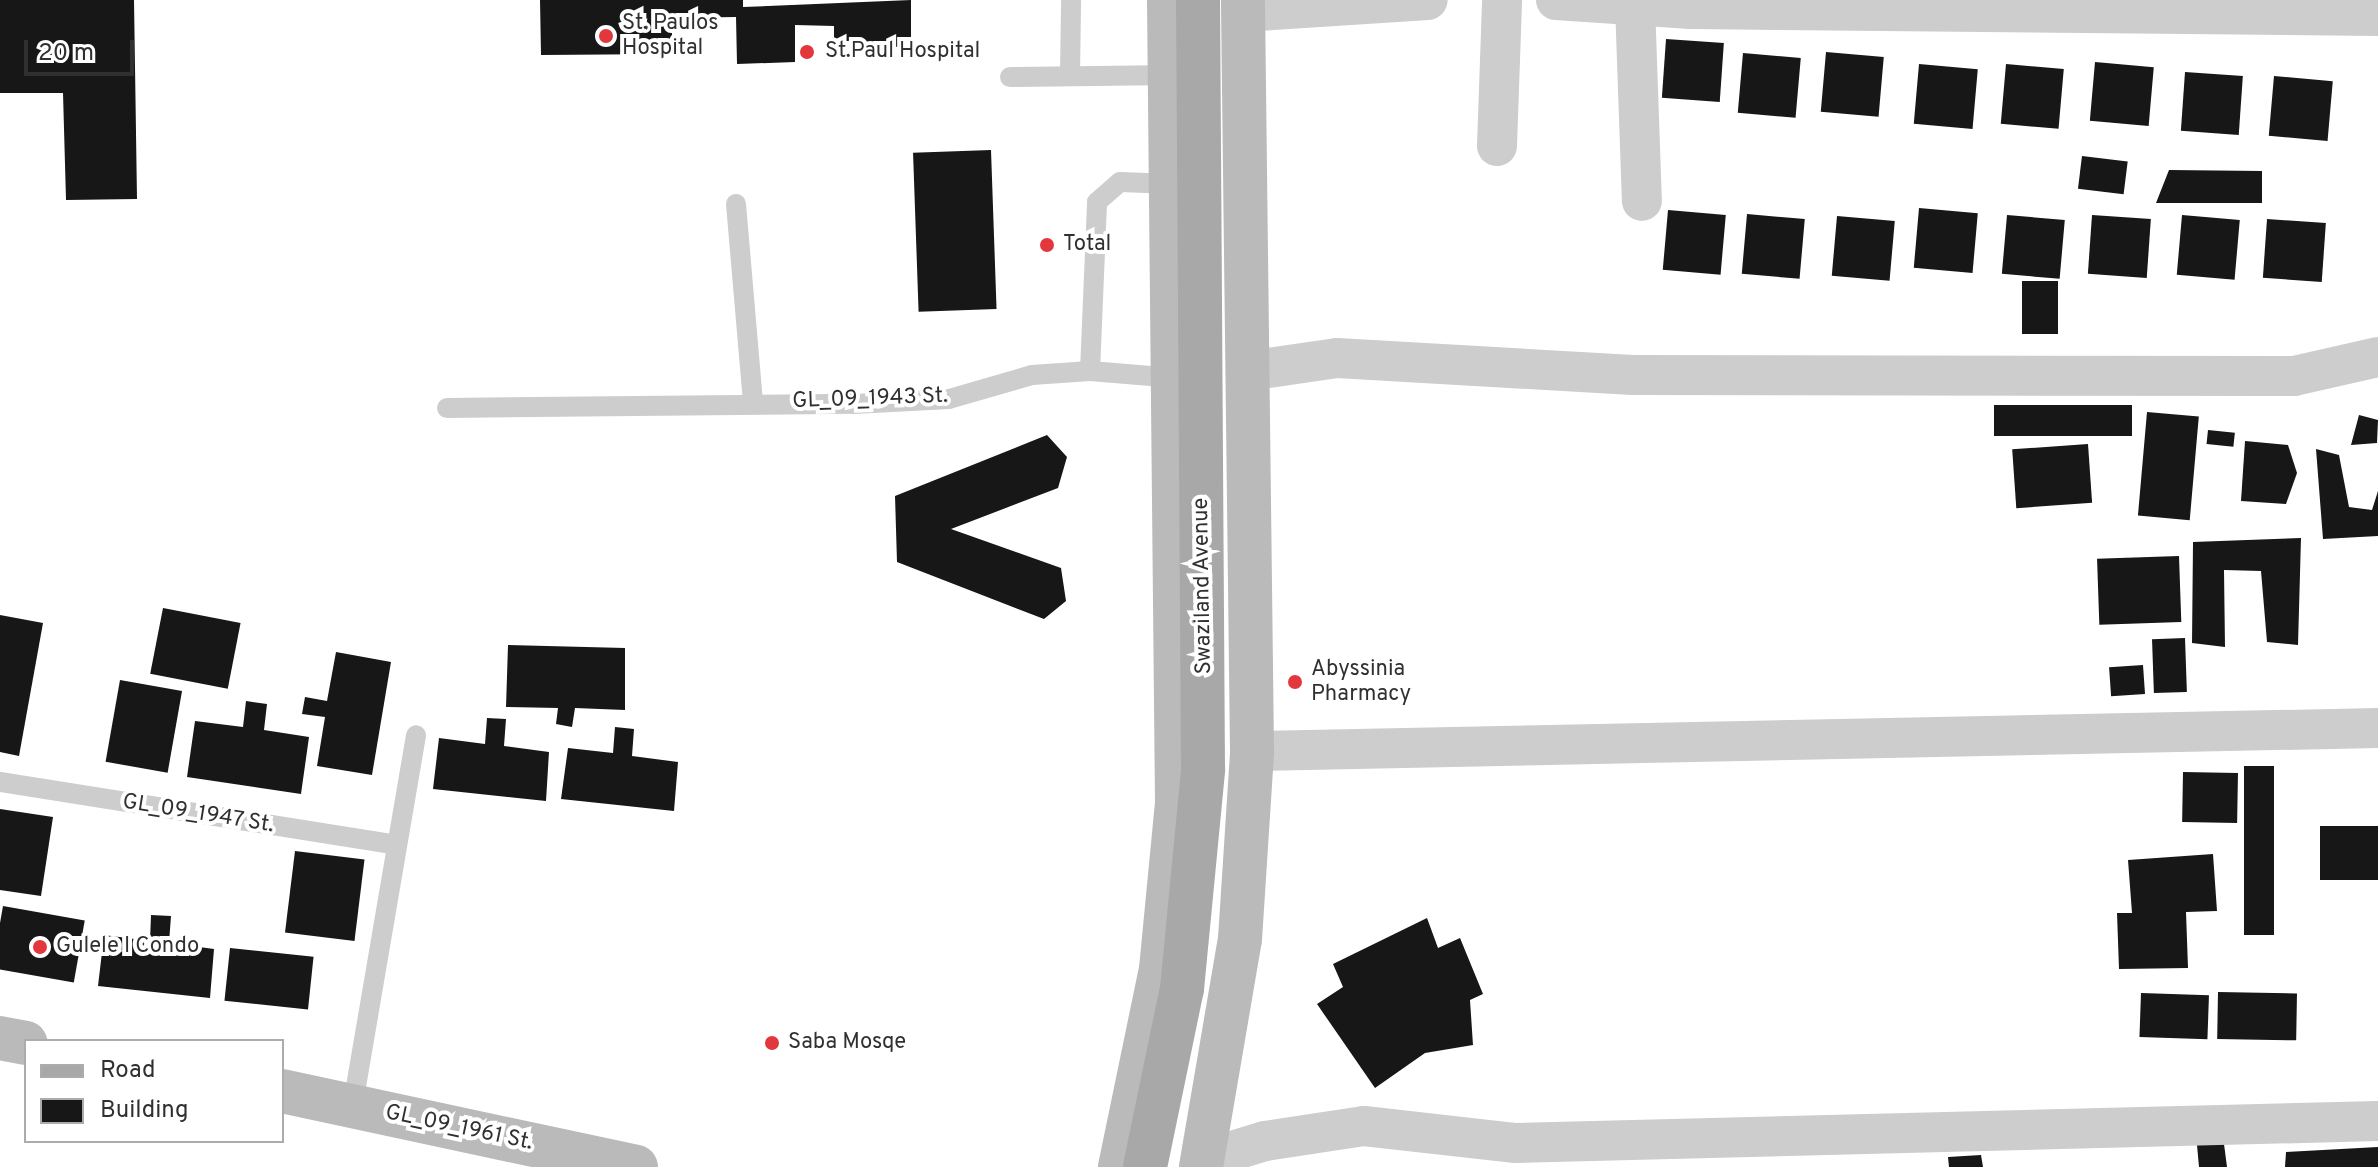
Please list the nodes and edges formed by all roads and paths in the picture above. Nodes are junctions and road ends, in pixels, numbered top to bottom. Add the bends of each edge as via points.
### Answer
1 (1071, 0) edge
2 (1169, 0) edge
3 (1198, 0) edge
4 (1428, 0) edge
5 (1502, 0) edge
6 (1556, 0) edge
7 (1234, 4) edge
8 (1635, 4) junction
9 (1692, 4) edge
10 (2378, 16) edge
11 (1172, 75) junction
12 (1070, 76) junction
13 (1010, 77) dead end
14 (1497, 146) dead end
15 (1173, 184) junction
16 (1642, 201) dead end
17 (736, 204) dead end
18 (2378, 357) edge
19 (1090, 371) junction
20 (1247, 371) junction
21 (1175, 378) junction
22 (753, 402) junction
23 (447, 408) dead end
24 (2378, 728) edge
25 (416, 735) dead end
26 (1252, 751) junction
27 (0, 782) edge
28 (397, 845) junction
29 (0, 1038) edge
30 (24, 1043) edge
31 (284, 1091) edge
32 (353, 1104) junction
33 (2378, 1121) edge
34 (1722, 1151) edge
35 (1192, 1165) edge
36 (636, 1167) edge
37 (1120, 1167) edge
38 (1145, 1167) edge

1 - 12 lane
2 - 11 main road
3 - 38 main road, Swaziland Avenue via 1203,769 1182,989
4 - 7 street
5 - 14 street
6 - 8 street
7 - 20 main road
7 - 35 main road, Swaziland Avenue via 1223,839
8 - 9 street
8 - 16 street
9 - 10 street
11 - 12 lane
11 - 15 main road
12 - 13 lane
15 - 19 lane via 1120,182 1097,202
15 - 21 main road
17 - 22 lane
18 - 20 street via 2294,376 1633,375 1337,358
19 - 21 lane, GL_09_1943 St.
19 - 22 lane, GL_09_1943 St. via 994,382 949,399
20 - 26 main road
21 - 37 main road via 1174,858 1152,1024
22 - 23 lane, GL_09_1943 St.
24 - 26 street
25 - 28 lane
26 - 35 main road via 1240,939
27 - 28 lane, GL_09_1947 St.
28 - 32 lane
29 - 30 main road
31 - 32 main road, GL_09_1961 St.
32 - 36 main road, GL_09_1961 St.
33 - 34 street
34 - 35 street via 1516,1143 1364,1126 1265,1141

